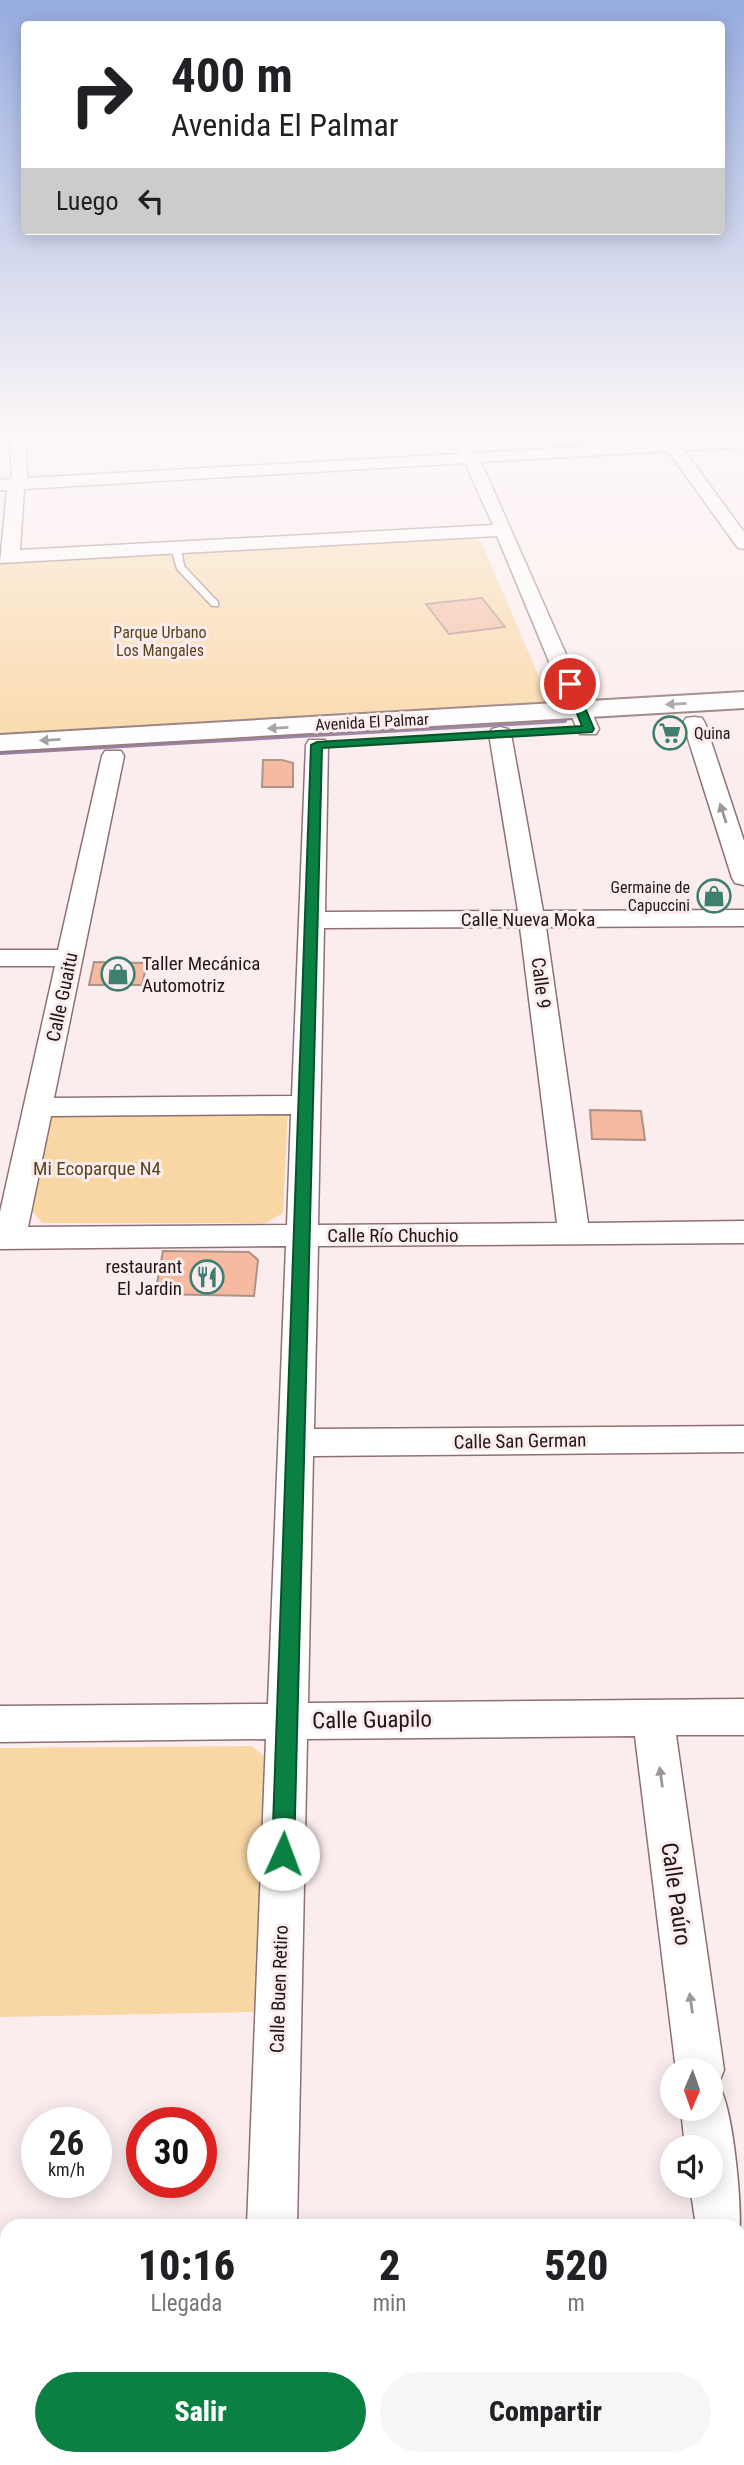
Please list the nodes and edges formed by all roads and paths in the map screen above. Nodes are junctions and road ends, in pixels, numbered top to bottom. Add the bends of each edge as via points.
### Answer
1 (212, 546) edge
2 (511, 546) edge
3 (176, 548) junction
4 (5, 557) edge
5 (215, 604) dead end
6 (744, 701) edge
7 (585, 719) junction
8 (744, 720) edge
9 (694, 723) junction
10 (500, 734) junction
11 (0, 743) edge
12 (166, 744) junction
13 (317, 745) junction
14 (113, 756) junction
15 (0, 762) edge
16 (744, 878) edge
17 (744, 918) edge
18 (533, 919) junction
19 (312, 920) junction
20 (0, 958) edge
21 (70, 958) junction
22 (306, 1105) junction
23 (38, 1107) junction
24 (744, 1232) edge
25 (574, 1233) junction
26 (302, 1236) junction
27 (5, 1238) edge
28 (744, 1439) edge
29 (296, 1443) junction
30 (744, 1717) edge
31 (653, 1718) junction
32 (287, 1721) junction
33 (0, 1724) edge
34 (698, 2058) edge
35 (717, 2198) edge
36 (272, 2219) edge
37 (720, 2219) edge

1 - 3 street
2 - 7 street
3 - 4 street
3 - 5 lane via 180,566
6 -> 7 street, Avenida El Palmar
7 - 9 street, Avenida El Palmar
7 - 10 street, Avenida El Palmar
7 -> 12 street, Avenida El Palmar
8 - 9 street, Avenida El Palmar
16 -> 9 street
10 - 13 street, Avenida El Palmar
10 - 18 street, Calle 9
12 -> 11 street, Avenida El Palmar
12 - 13 street, Avenida El Palmar
12 - 14 street, Avenida El Palmar
13 - 19 street, Calle Buen Retiro
14 - 15 street, Avenida El Palmar
14 - 21 street, Calle Guaitu
17 - 18 street, Calle Nueva Moka
18 - 19 street, Calle Nueva Moka
18 - 25 street, Calle 9
19 - 22 street, Calle Buen Retiro
20 - 21 street
21 - 23 street, Calle Guaitu
22 - 23 street
22 - 26 street, Calle Buen Retiro
23 - 27 street, Calle Guaitu
24 - 25 street, Calle Río Chuchio
25 - 26 street, Calle Río Chuchio
26 - 27 street, Calle Río Chuchio
26 - 29 street, Calle Buen Retiro
28 - 29 street, Calle San German
29 - 32 street, Calle Buen Retiro
30 - 31 street, Calle Guapilo
31 - 32 street, Calle Guapilo
34 -> 31 street, Calle Paúro
32 - 33 street, Calle Guapilo
32 - 36 street, Calle Buen Retiro
35 - 37 street

